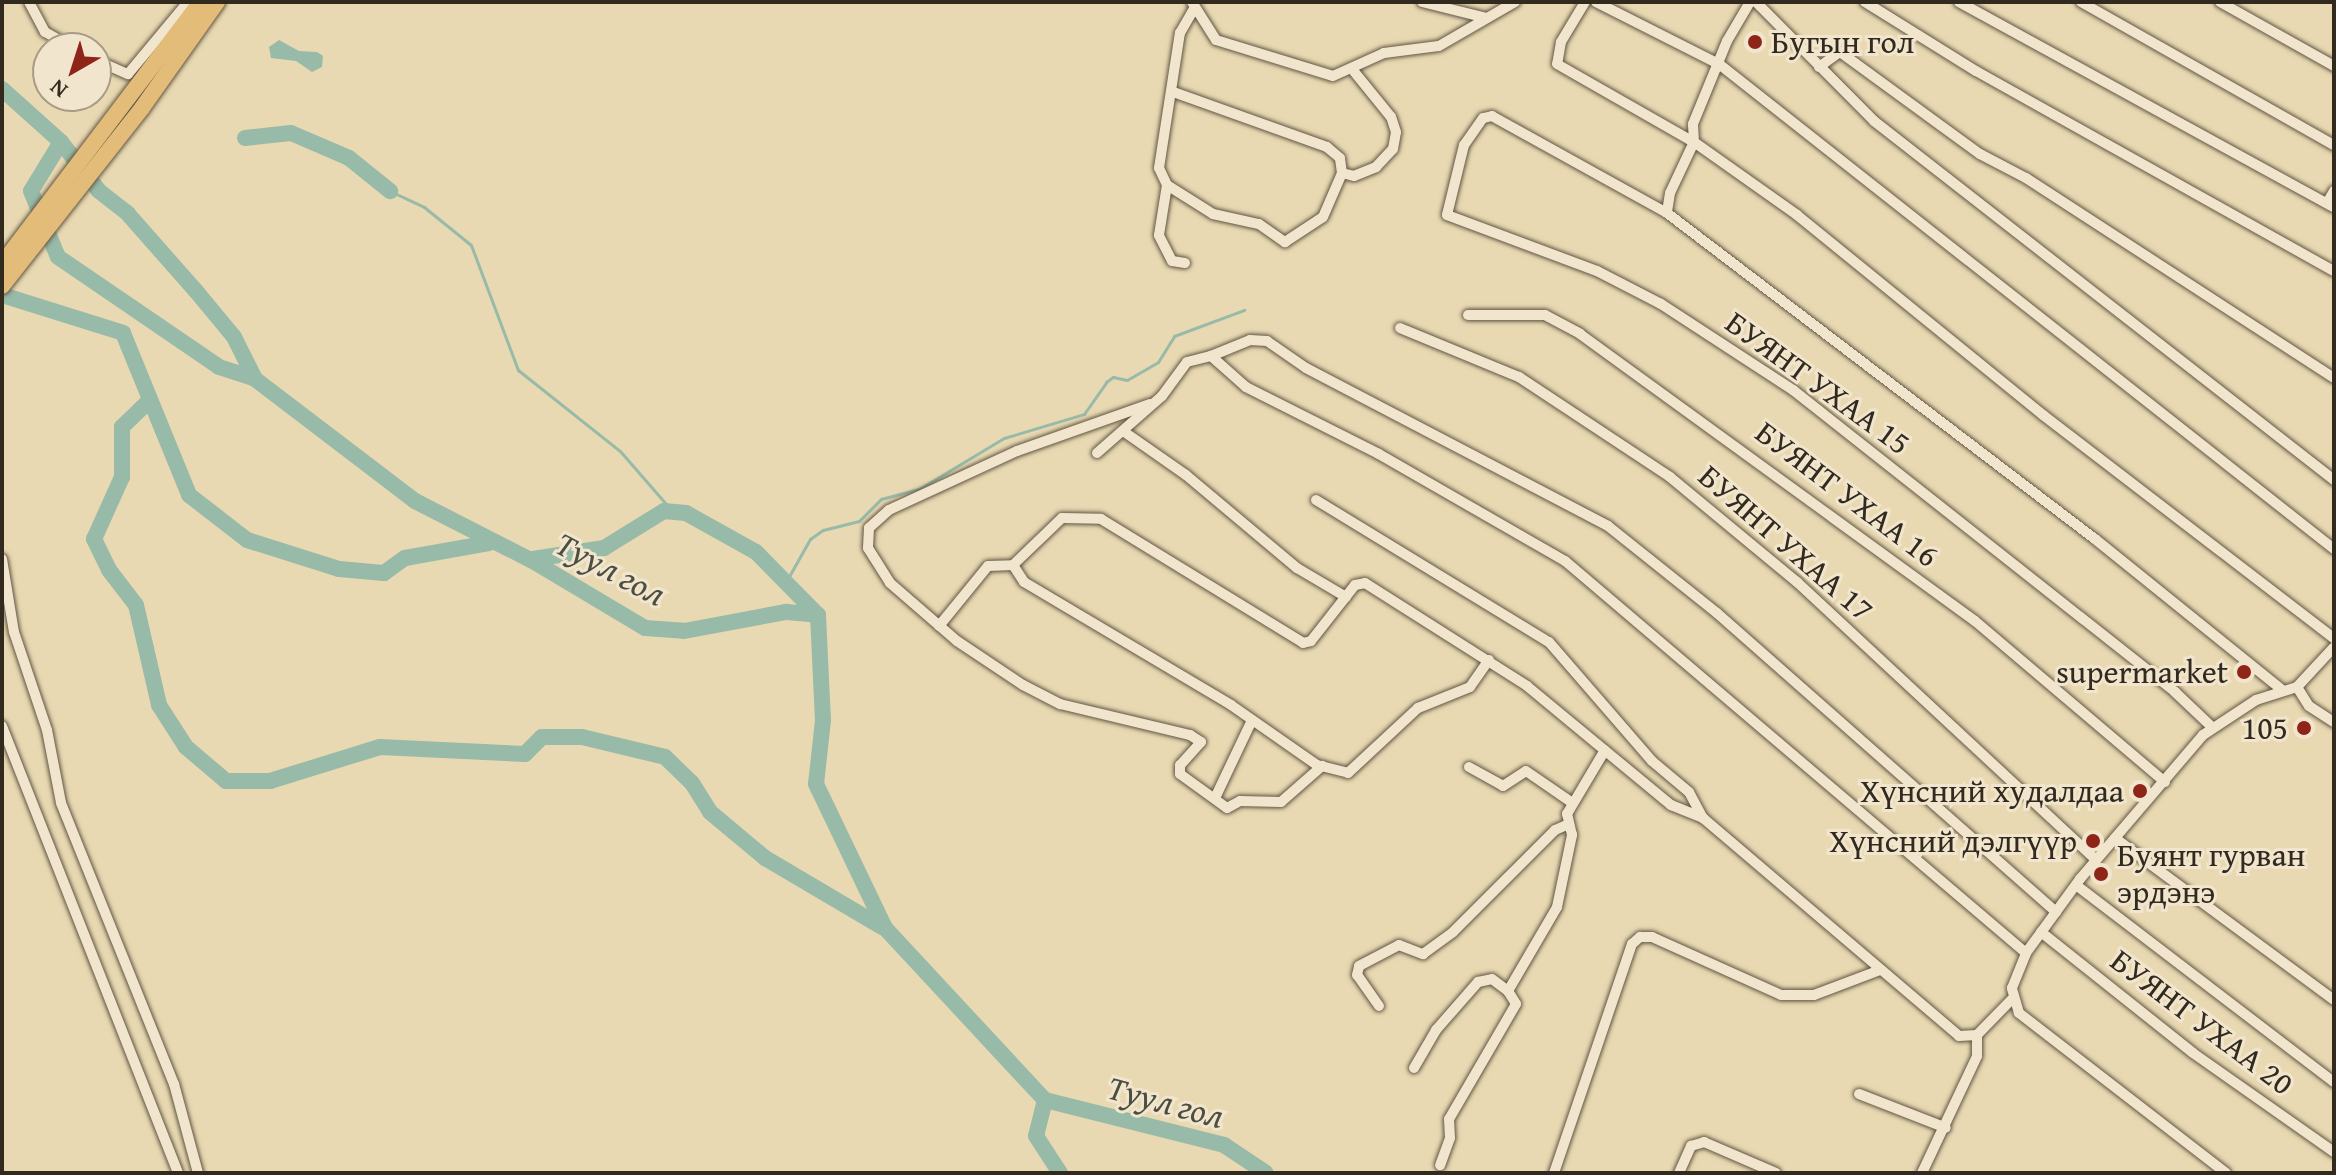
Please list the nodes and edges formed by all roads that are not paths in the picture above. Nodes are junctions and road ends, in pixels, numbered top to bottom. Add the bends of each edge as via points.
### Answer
1 (29, 2) edge
2 (188, 2) edge
3 (201, 2) edge
4 (217, 2) edge
5 (1422, 2) edge
6 (1515, 2) edge
7 (1585, 2) edge
8 (1596, 2) edge
9 (1750, 2) edge
10 (1756, 2) edge
11 (1865, 2) edge
12 (1959, 2) edge
13 (2081, 2) edge
14 (2220, 2) edge
15 (1193, 6) edge
16 (1486, 18) junction
17 (45, 32) edge
18 (1719, 64) junction
19 (2334, 66) edge
20 (112, 67) edge
21 (1819, 67) junction
22 (1352, 69) junction
23 (1173, 92) junction
24 (135, 106) junction
25 (1694, 142) junction
26 (2334, 145) edge
27 (1342, 173) junction
28 (1167, 185) junction
29 (2334, 191) edge
30 (2330, 205) edge
31 (1667, 213) junction
32 (1185, 263) dead end
33 (2, 264) edge
34 (2334, 271) edge
35 (2, 286) edge
36 (1468, 315) dead end
37 (1400, 328) dead end
38 (1211, 356) junction
39 (2334, 378) edge
40 (1150, 404) junction
41 (1123, 431) junction
42 (1097, 453) dead end
43 (2334, 480) edge
44 (1316, 500) dead end
45 (2334, 549) edge
46 (2, 559) edge
47 (1013, 565) junction
48 (1346, 597) junction
49 (939, 626) junction
50 (2334, 638) edge
51 (2334, 647) edge
52 (1489, 660) junction
53 (2297, 687) junction
54 (2282, 690) junction
55 (1252, 720) junction
56 (2334, 722) edge
57 (2, 726) edge
58 (2212, 727) junction
59 (1605, 750) junction
60 (1322, 766) junction
61 (1469, 767) dead end
62 (2165, 782) junction
63 (1215, 798) junction
64 (1571, 802) junction
65 (1703, 818) junction
66 (1567, 825) junction
67 (2115, 838) junction
68 (2096, 860) junction
69 (2076, 885) junction
70 (2056, 912) junction
71 (2041, 932) junction
72 (2026, 953) junction
73 (1880, 970) junction
74 (1508, 991) junction
75 (2011, 1000) junction
76 (2334, 1000) edge
77 (1379, 1006) dead end
78 (1977, 1035) junction
79 (1414, 1068) dead end
80 (2334, 1082) edge
81 (1859, 1094) dead end
82 (1946, 1128) junction
83 (2334, 1152) edge
84 (1440, 1165) dead end
85 (178, 1173) edge
86 (198, 1173) edge
87 (1554, 1173) edge
88 (1679, 1173) edge
89 (1776, 1173) edge
90 (1922, 1173) edge
91 (2226, 1173) edge

1 - 17 street
2 - 20 street via 128,74
3 - 24 main road
4 - 24 main road
5 - 16 street
6 - 16 street
7 - 25 street via 1561,42 1557,64
8 - 18 street
9 - 18 street
10 - 21 street
11 - 34 street via 1976,71
12 - 30 street
13 - 26 street
14 - 19 street
15 - 22 street via 1216,40 1231,47 1333,76
15 - 23 street via 1180,33
16 - 22 street via 1439,46 1384,53
18 - 25 street via 1693,124
18 - 45 street
21 - 39 street via 1840,52 1980,154 2026,178
21 - 43 street via 1885,129
22 - 27 street via 1391,117 1396,132 1393,149 1376,167 1354,176
23 - 27 street via 1327,147 1340,158
23 - 28 street via 1159,168
24 - 33 main road
24 - 35 main road
25 - 31 street via 1670,193
25 - 50 street via 1797,215 2043,415
27 - 28 street via 1323,217 1285,242 1259,224 1213,214
28 - 32 street via 1159,235 1172,261
29 - 30 street
31 - 54 street via 2095,539
31 - 58 street, БУЯНТ УХАА 15 via 1492,116 1483,118 1464,145 1447,215 1597,271 1661,304 1793,390 2175,692
36 - 62 street, БУЯНТ УХАА 16 via 1545,315 1580,334 1975,621
37 - 68 street, БУЯНТ УХАА 17 via 1519,377 1670,477 1797,582
38 - 40 street via 1187,362
38 - 70 street via 1250,340 1267,341 1306,368 1608,526 1729,623
38 - 72 street via 1246,387 1379,454 1565,561
40 - 41 street
40 - 49 street via 1017,451 879,515 869,528 868,548 890,583
41 - 42 street
41 - 48 street via 1186,475 1297,568
44 - 65 street via 1549,642 1652,761 1689,792
46 - 86 street via 14,632 47,730 61,803 174,1084
47 - 48 street via 1053,521 1085,516 1101,519 1295,640 1311,641
47 - 49 street via 988,566
47 - 55 street via 1024,582
48 - 52 street via 1355,585 1365,583
49 - 63 street via 1060,704 1190,735 1202,745 1180,765 1180,774
51 - 53 street
52 - 59 street
52 - 60 street via 1470,687 1418,708 1348,773
53 - 54 street
53 - 56 street via 2309,706
54 - 58 street
55 - 60 street
55 - 63 street
57 - 85 street
58 - 62 street
59 - 64 street
59 - 65 street via 1671,805
60 - 63 street via 1281,802 1240,801 1227,808
61 - 64 street via 1503,786 1526,771
62 - 67 street
64 - 66 street
65 - 73 street
66 - 74 street via 1572,835 1557,907
66 - 77 street via 1555,830 1453,932 1423,954 1399,945 1359,966 1357,975
67 - 68 street
67 - 76 street
68 - 69 street
69 - 70 street
69 - 80 street
70 - 71 street
71 - 72 street
71 - 83 street, БУЯНТ УХАА 20 via 2193,1053
72 - 75 street
73 - 78 street via 1950,1030 1959,1036
73 - 87 street via 1814,995 1781,995 1640,937 1632,944
74 - 79 street via 1492,979 1478,982 1436,1030
74 - 84 street via 1516,1004 1449,1119 1450,1138
75 - 78 street
75 - 91 street via 2034,1025
78 - 82 street via 1977,1056
81 - 82 street
82 - 90 street
88 - 89 street via 1691,1146 1704,1142

